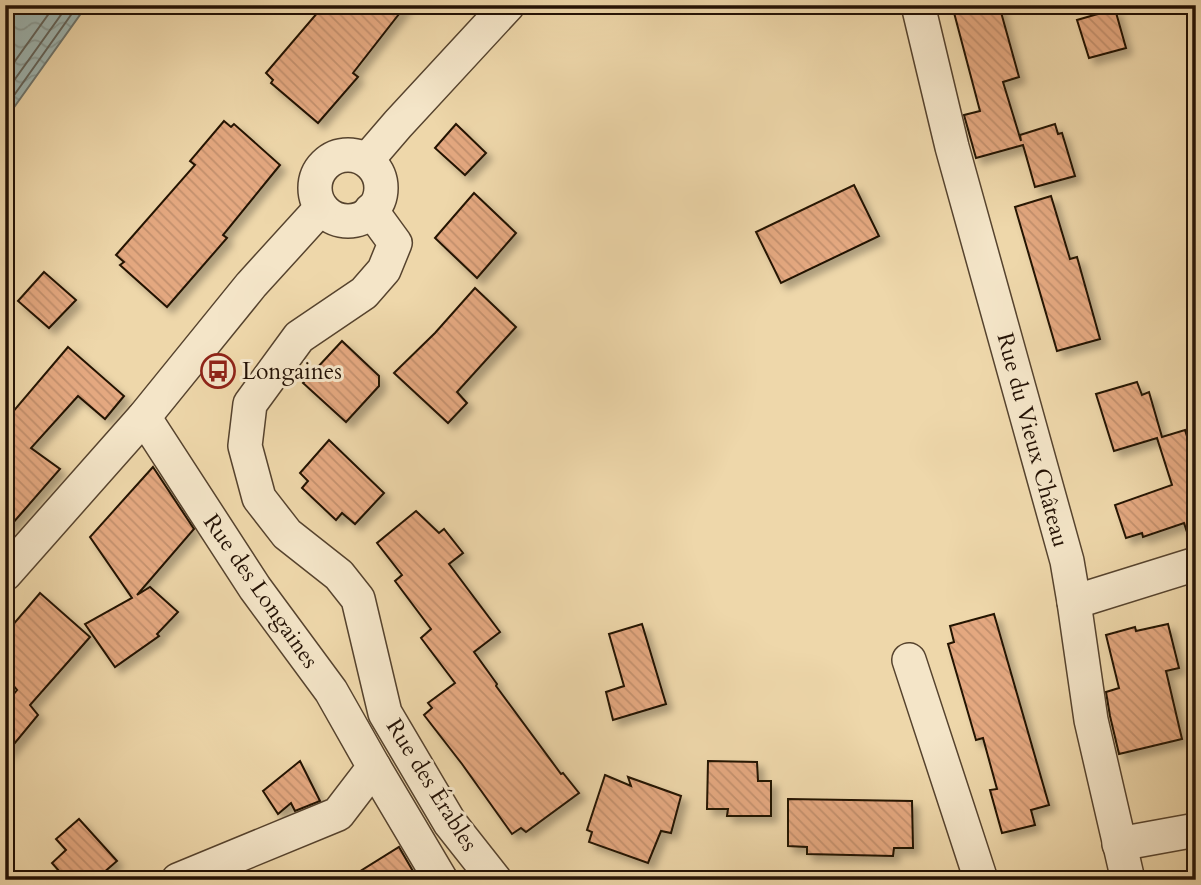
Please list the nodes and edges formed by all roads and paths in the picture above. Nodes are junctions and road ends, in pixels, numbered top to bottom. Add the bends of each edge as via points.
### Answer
1 (508, 5) edge
2 (918, 5) edge
3 (367, 160) junction
4 (321, 208) junction
5 (371, 210) junction
6 (144, 417) junction
7 (1196, 564) edge
8 (5, 574) edge
9 (1074, 602) junction
10 (909, 660) dead end
11 (374, 767) junction
12 (1196, 830) edge
13 (1119, 844) junction
14 (178, 880) edge
15 (441, 880) edge
16 (495, 880) edge
17 (981, 880) edge
18 (1128, 880) edge

1 - 3 street
2 - 9 street, Rue du Vieux Château via 952,148 1067,561
3 - 4 street via 347,155 328,161 316,178
3 - 5 street via 380,179 381,190
4 - 5 street via 352,220
4 - 6 street via 251,285
5 - 16 street, Rue des Érables via 395,243 384,270 364,293 299,337 250,404 245,446 259,498 287,534 339,575 358,599 385,713 450,823
6 - 8 street
6 - 11 street, Rue des Longaines via 256,588 331,691
7 - 9 street
9 - 13 street, Rue du Vieux Château via 1091,720
10 - 17 street
11 - 14 street via 338,814
11 - 15 street, Rue des Longaines
12 - 13 street
13 - 18 street, Rue du Vieux Château

